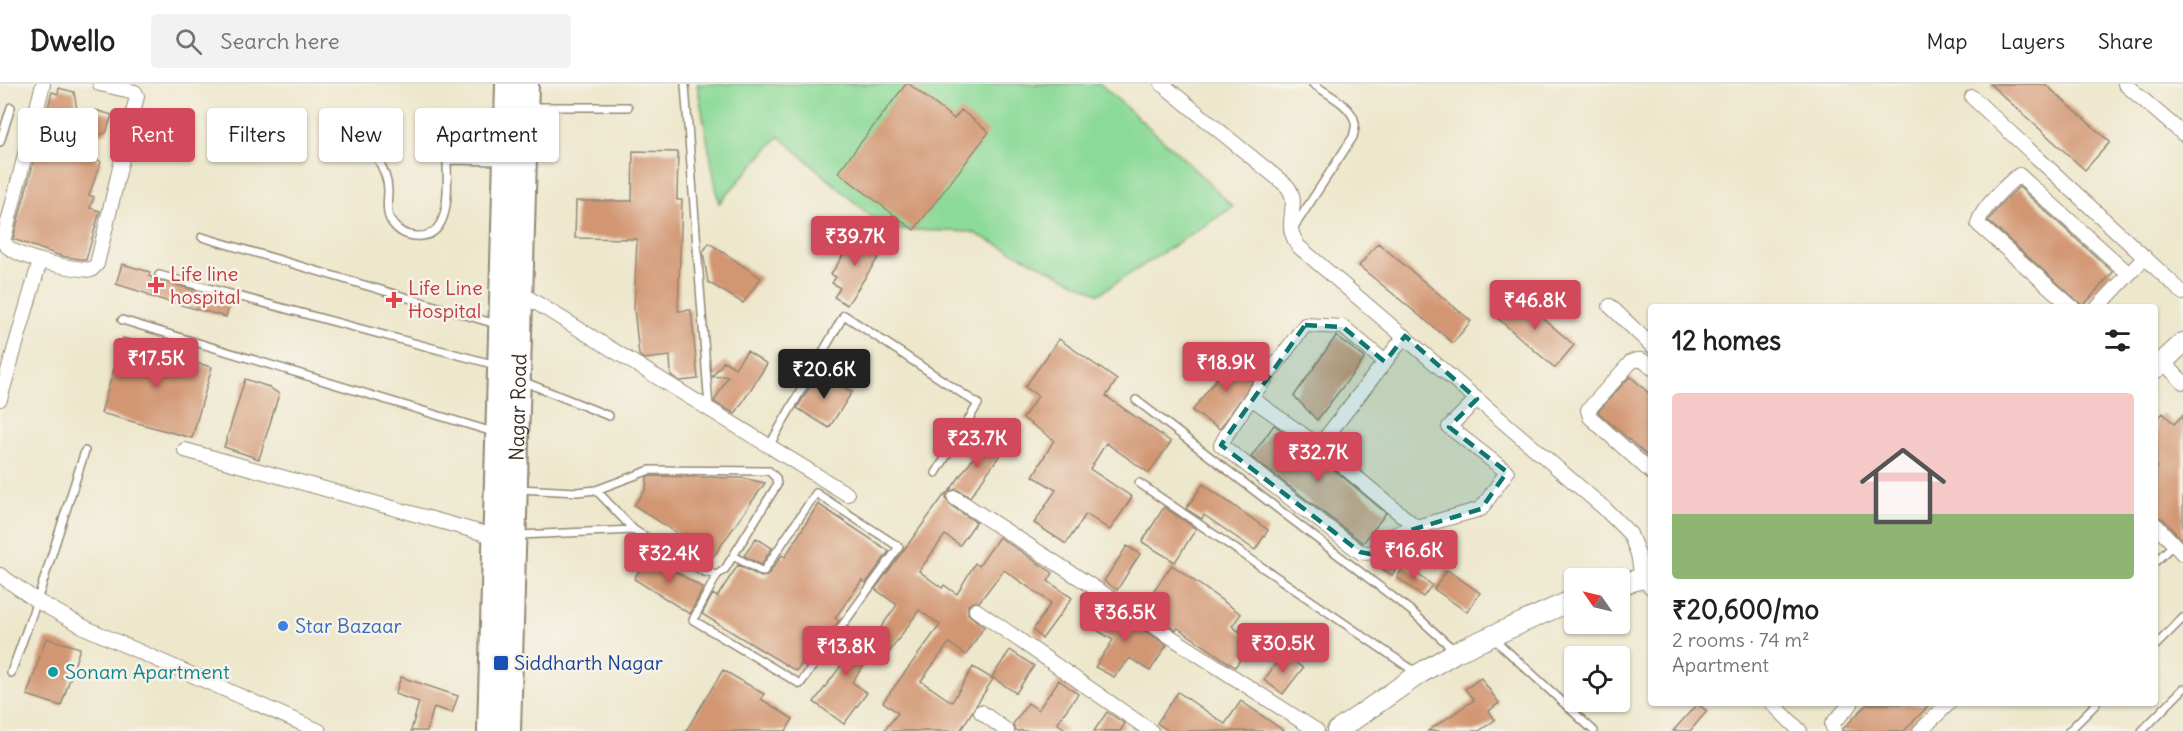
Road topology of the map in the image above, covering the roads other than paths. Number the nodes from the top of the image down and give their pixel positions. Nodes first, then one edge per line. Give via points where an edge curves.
1 (44, 84) edge
2 (100, 84) edge
3 (507, 84) edge
4 (527, 84) edge
5 (1162, 84) edge
6 (1313, 84) edge
7 (2125, 84) edge
8 (685, 85) edge
9 (1972, 97) dead end
10 (11, 107) dead end
11 (526, 107) junction
12 (628, 107) dead end
13 (506, 108) edge
14 (2183, 134) edge
15 (0, 142) edge
16 (2037, 156) junction
17 (379, 162) edge
18 (447, 162) edge
19 (505, 162) edge
20 (2019, 175) junction
21 (2080, 197) junction
22 (2064, 216) junction
23 (1291, 231) junction
24 (202, 237) dead end
25 (2145, 257) junction
26 (40, 261) junction
27 (2129, 274) junction
28 (159, 275) dead end
29 (2183, 293) edge
30 (522, 294) junction
31 (2068, 304) edge
32 (2101, 304) edge
33 (1610, 306) dead end
34 (122, 320) dead end
35 (500, 325) junction
36 (1405, 336) junction
37 (1648, 342) edge
38 (2183, 343) edge
39 (1385, 362) junction
40 (1648, 364) edge
41 (2159, 365) edge
42 (499, 366) junction
43 (519, 380) junction
44 (2183, 382) edge
45 (1251, 398) junction
46 (0, 399) edge
47 (1477, 399) junction
48 (1136, 400) dead end
49 (709, 408) junction
50 (609, 416) dead end
51 (497, 433) junction
52 (769, 446) junction
53 (1318, 446) junction
54 (185, 450) dead end
55 (85, 451) dead end
56 (1648, 469) edge
57 (936, 472) dead end
58 (1139, 483) dead end
59 (517, 489) junction
60 (596, 490) junction
61 (847, 494) dead end
62 (955, 498) dead end
63 (1416, 527) junction
64 (2158, 527) edge
65 (634, 530) junction
66 (504, 536) junction
67 (2178, 549) edge
68 (733, 556) junction
69 (2158, 560) edge
70 (0, 575) edge
71 (503, 575) junction
72 (717, 575) junction
73 (1648, 580) edge
74 (1630, 583) edge
75 (37, 601) junction
76 (1564, 604) edge
77 (976, 610) dead end
78 (2183, 618) edge
79 (1491, 636) junction
80 (2158, 643) edge
81 (1456, 652) junction
82 (11, 673) dead end
83 (1419, 674) junction
84 (2183, 689) edge
85 (1775, 706) edge
86 (1849, 706) edge
87 (1946, 706) edge
88 (2094, 706) edge
89 (981, 712) dead end
90 (318, 731) edge
91 (489, 731) edge
92 (509, 731) edge
93 (1007, 731) edge
94 (1151, 731) edge
95 (1317, 731) edge
96 (1337, 731) edge
97 (1594, 731) edge
98 (1800, 731) edge
99 (1834, 731) edge
100 (1920, 731) edge
101 (2069, 731) edge
102 (2142, 731) edge

1 - 26 street via 3,239 8,248
2 - 26 street via 137,96 97,264 91,270
3 - 13 highway, Nagar Road
4 - 11 highway, Nagar Road
5 - 23 street via 1287,186 1294,202
6 - 23 lane via 1353,115 1356,124 1353,137
7 - 14 street
8 - 49 lane
9 - 16 street
10 - 15 lane
11 - 12 lane
11 - 30 highway, Nagar Road
16 - 20 street
16 - 21 street
17 - 18 lane via 386,176 389,217 402,234 424,236 440,225 446,213
19 - 35 highway, Nagar Road
20 - 22 street
20 - 31 street via 1987,208 1978,224
21 - 22 street
21 - 25 street
22 - 27 street
23 - 36 street via 1298,246
24 - 35 lane
25 - 27 street
25 - 29 street
26 - 46 street
27 - 32 street
28 - 42 lane
30 - 43 highway, Nagar Road
30 - 49 street
33 - 37 street
34 - 51 lane
35 - 42 highway, Nagar Road
36 - 39 street
36 - 47 street
38 - 41 main road
39 - 45 street via 1343,327 1305,326
39 - 53 street
40 - 56 street via 1643,360 1631,362 1588,410 1590,417
41 - 44 street
42 - 51 highway, Nagar Road
43 - 50 lane
43 - 59 highway, Nagar Road
45 - 53 street
45 - 63 street via 1221,445 1245,465 1360,552 1370,554 1391,536
47 - 63 street via 1449,427 1507,472 1481,509
47 - 73 street via 1630,534
48 - 81 lane via 1410,610
49 - 52 street
51 - 66 highway, Nagar Road
52 - 57 lane via 844,315 978,404
52 - 61 street
53 - 63 street
54 - 66 street
55 - 75 lane
58 - 83 lane
59 - 60 lane
59 - 66 highway, Nagar Road
60 - 65 lane
60 - 68 lane via 650,470 769,471 777,485
62 - 95 street
64 - 67 street
65 - 66 lane
65 - 72 lane via 704,572
66 - 71 highway, Nagar Road
67 - 69 lane
68 - 72 lane
68 - 72 lane via 763,572 816,493 898,548 801,684 693,620
70 - 75 street
71 - 91 highway, Nagar Road
71 - 92 highway, Nagar Road
73 - 74 main road
75 - 82 lane
75 - 90 street via 86,628
76 - 79 main road
77 - 94 street
78 - 80 lane
79 - 81 main road
79 - 97 lane
81 - 83 main road
83 - 96 main road
84 - 102 lane
85 - 98 street
86 - 99 street via 1832,724
87 - 100 street
88 - 101 lane
89 - 93 street

